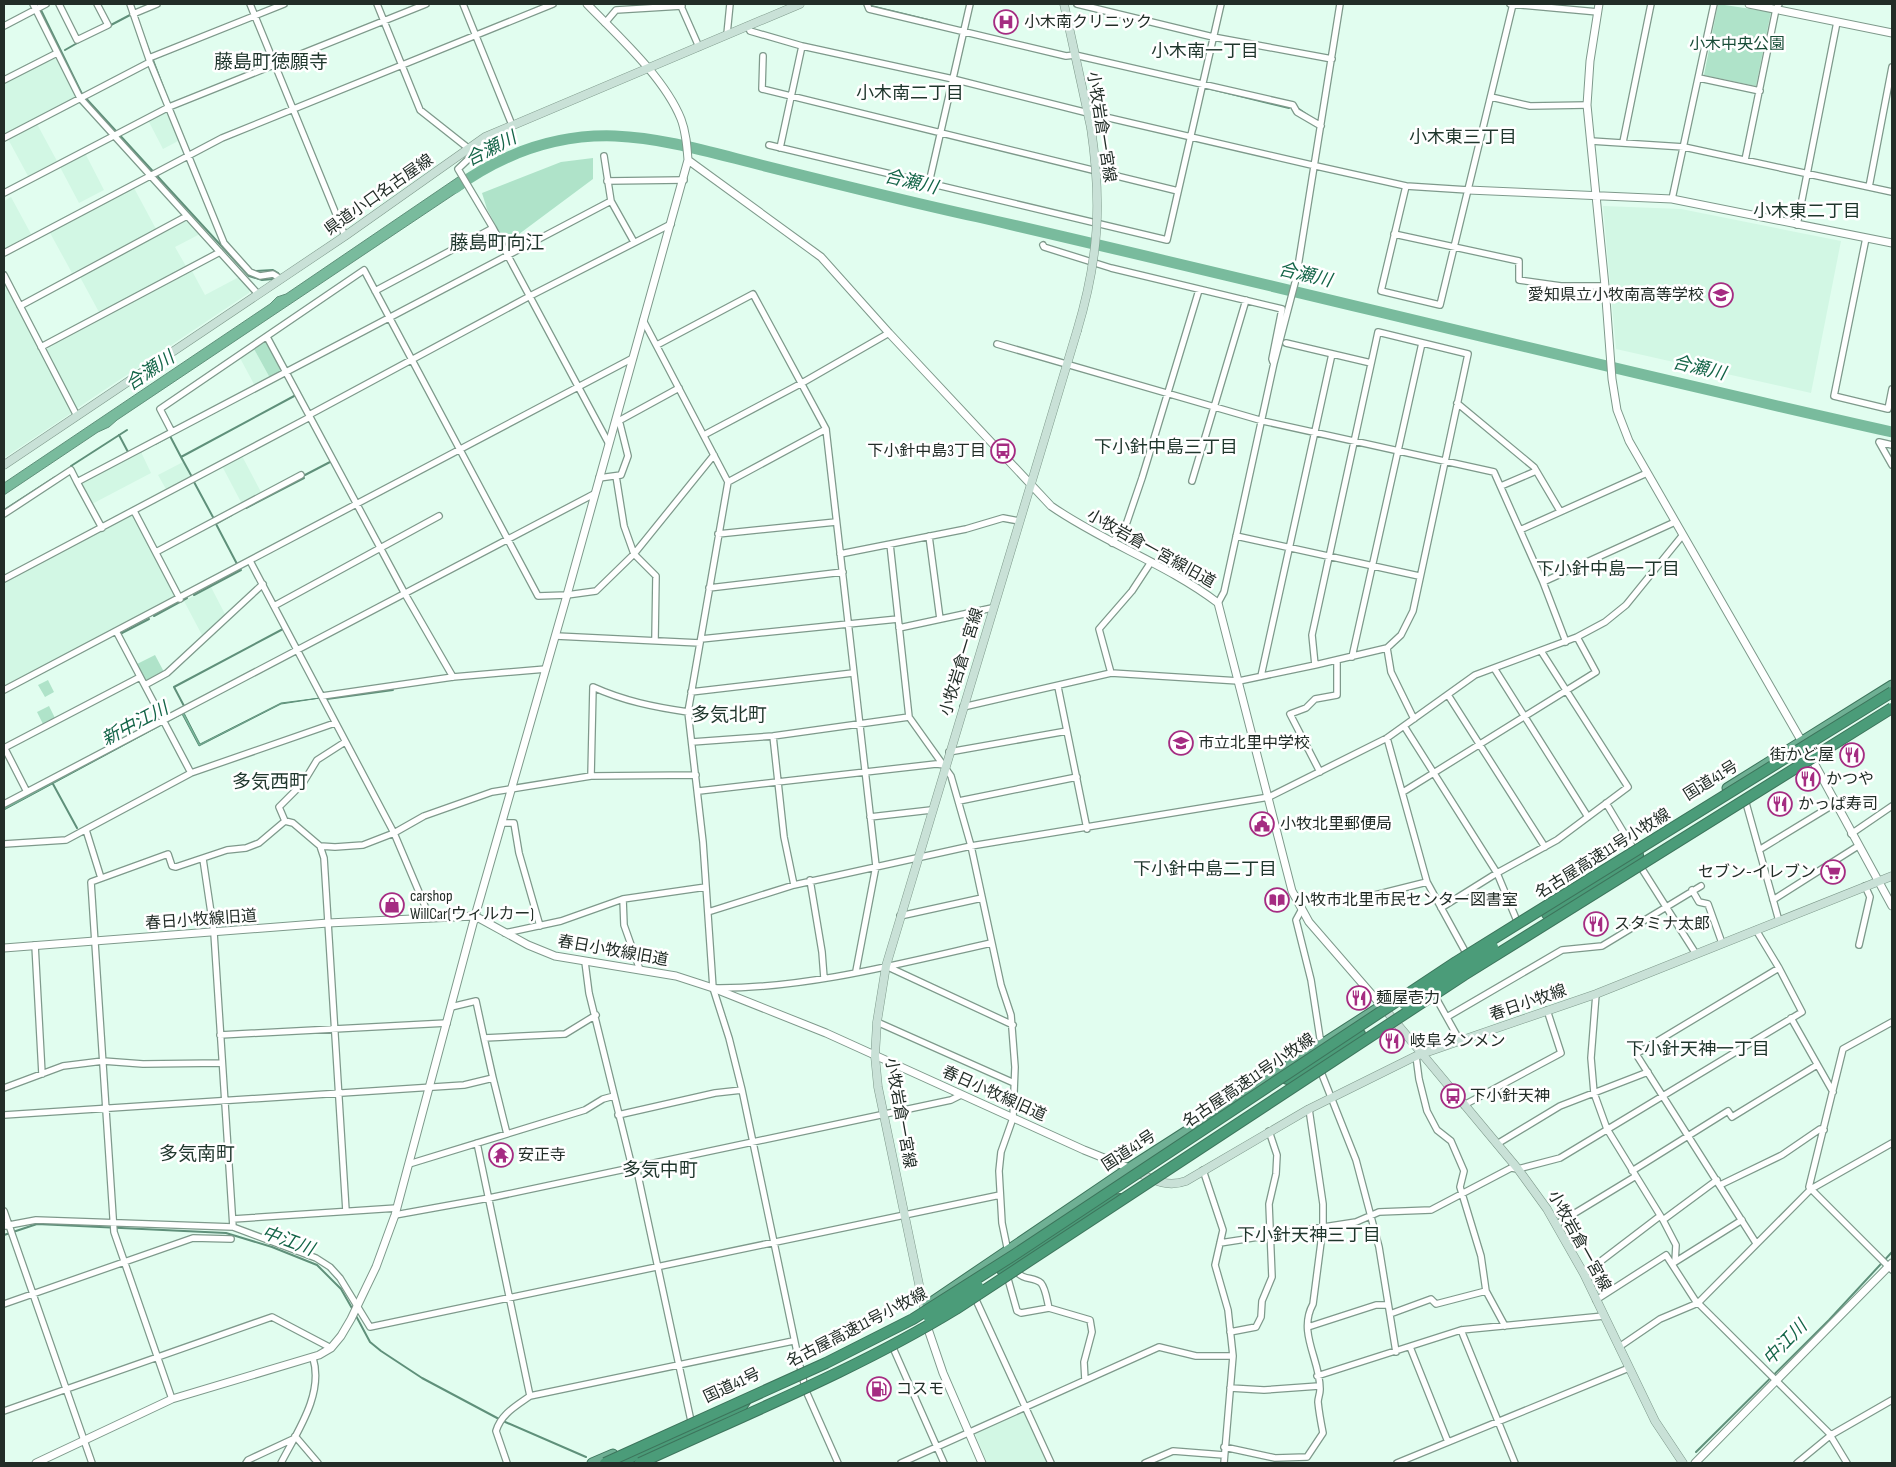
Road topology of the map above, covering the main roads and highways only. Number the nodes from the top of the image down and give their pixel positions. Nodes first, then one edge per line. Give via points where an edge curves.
1 (800, 4) edge
2 (1064, 4) edge
3 (4, 465) edge
4 (1892, 685) edge
5 (1892, 692) edge
6 (1892, 708) edge
7 (1892, 713) edge
8 (1744, 778) junction
9 (1892, 876) edge
10 (1381, 1006) junction
11 (1396, 1024) junction
12 (1419, 1055) junction
13 (1129, 1168) junction
14 (1141, 1170) junction
15 (1158, 1182) junction
16 (1121, 1199) junction
17 (924, 1306) junction
18 (928, 1329) junction
19 (746, 1400) junction
20 (592, 1463) edge
21 (605, 1463) edge
22 (618, 1463) edge
23 (640, 1463) edge
24 (645, 1463) edge
25 (1683, 1463) edge

1 - 3 main road, 県道小口名古屋線 via 485,137 345,236
2 - 17 main road, 小牧岩倉一宮線, bridge via 1097,168 1099,215 1090,288 917,857 886,966 877,1022 875,1056 883,1114
4 - 8 highway, 国道41号
5 - 14 highway, 名古屋高速11号小牧線, bridge via 1456,962
6 - 16 highway, 名古屋高速11号小牧線, bridge via 1464,975
7 - 11 highway
8 - 10 highway, 国道41号
8 - 14 highway, bridge via 1719,802 1150,1170
9 - 12 main road, 春日小牧線 via 1596,994
10 - 11 main road, 小牧岩倉一宮線
10 - 13 highway, 国道41号
11 - 12 main road, 小牧岩倉一宮線
11 - 15 highway
12 - 15 main road, 春日小牧線 via 1309,1109 1176,1185
12 - 25 main road, 小牧岩倉一宮線 via 1518,1169 1557,1224 1655,1421
13 - 15 main road, 春日小牧線
13 - 17 highway, 国道41号
14 - 19 highway, 名古屋高速11号小牧線, bridge via 913,1319
15 - 18 highway
16 - 23 highway, 名古屋高速11号小牧線, bridge via 919,1332 847,1369
16 - 24 highway, bridge via 1110,1200 886,1342 764,1400 754,1412
17 - 18 main road, 小牧岩倉一宮線
17 - 20 highway, 国道41号 via 896,1324 801,1371
18 - 24 highway via 894,1350
19 - 21 highway, 名古屋高速11号小牧線, bridge
19 - 22 highway via 740,1409

